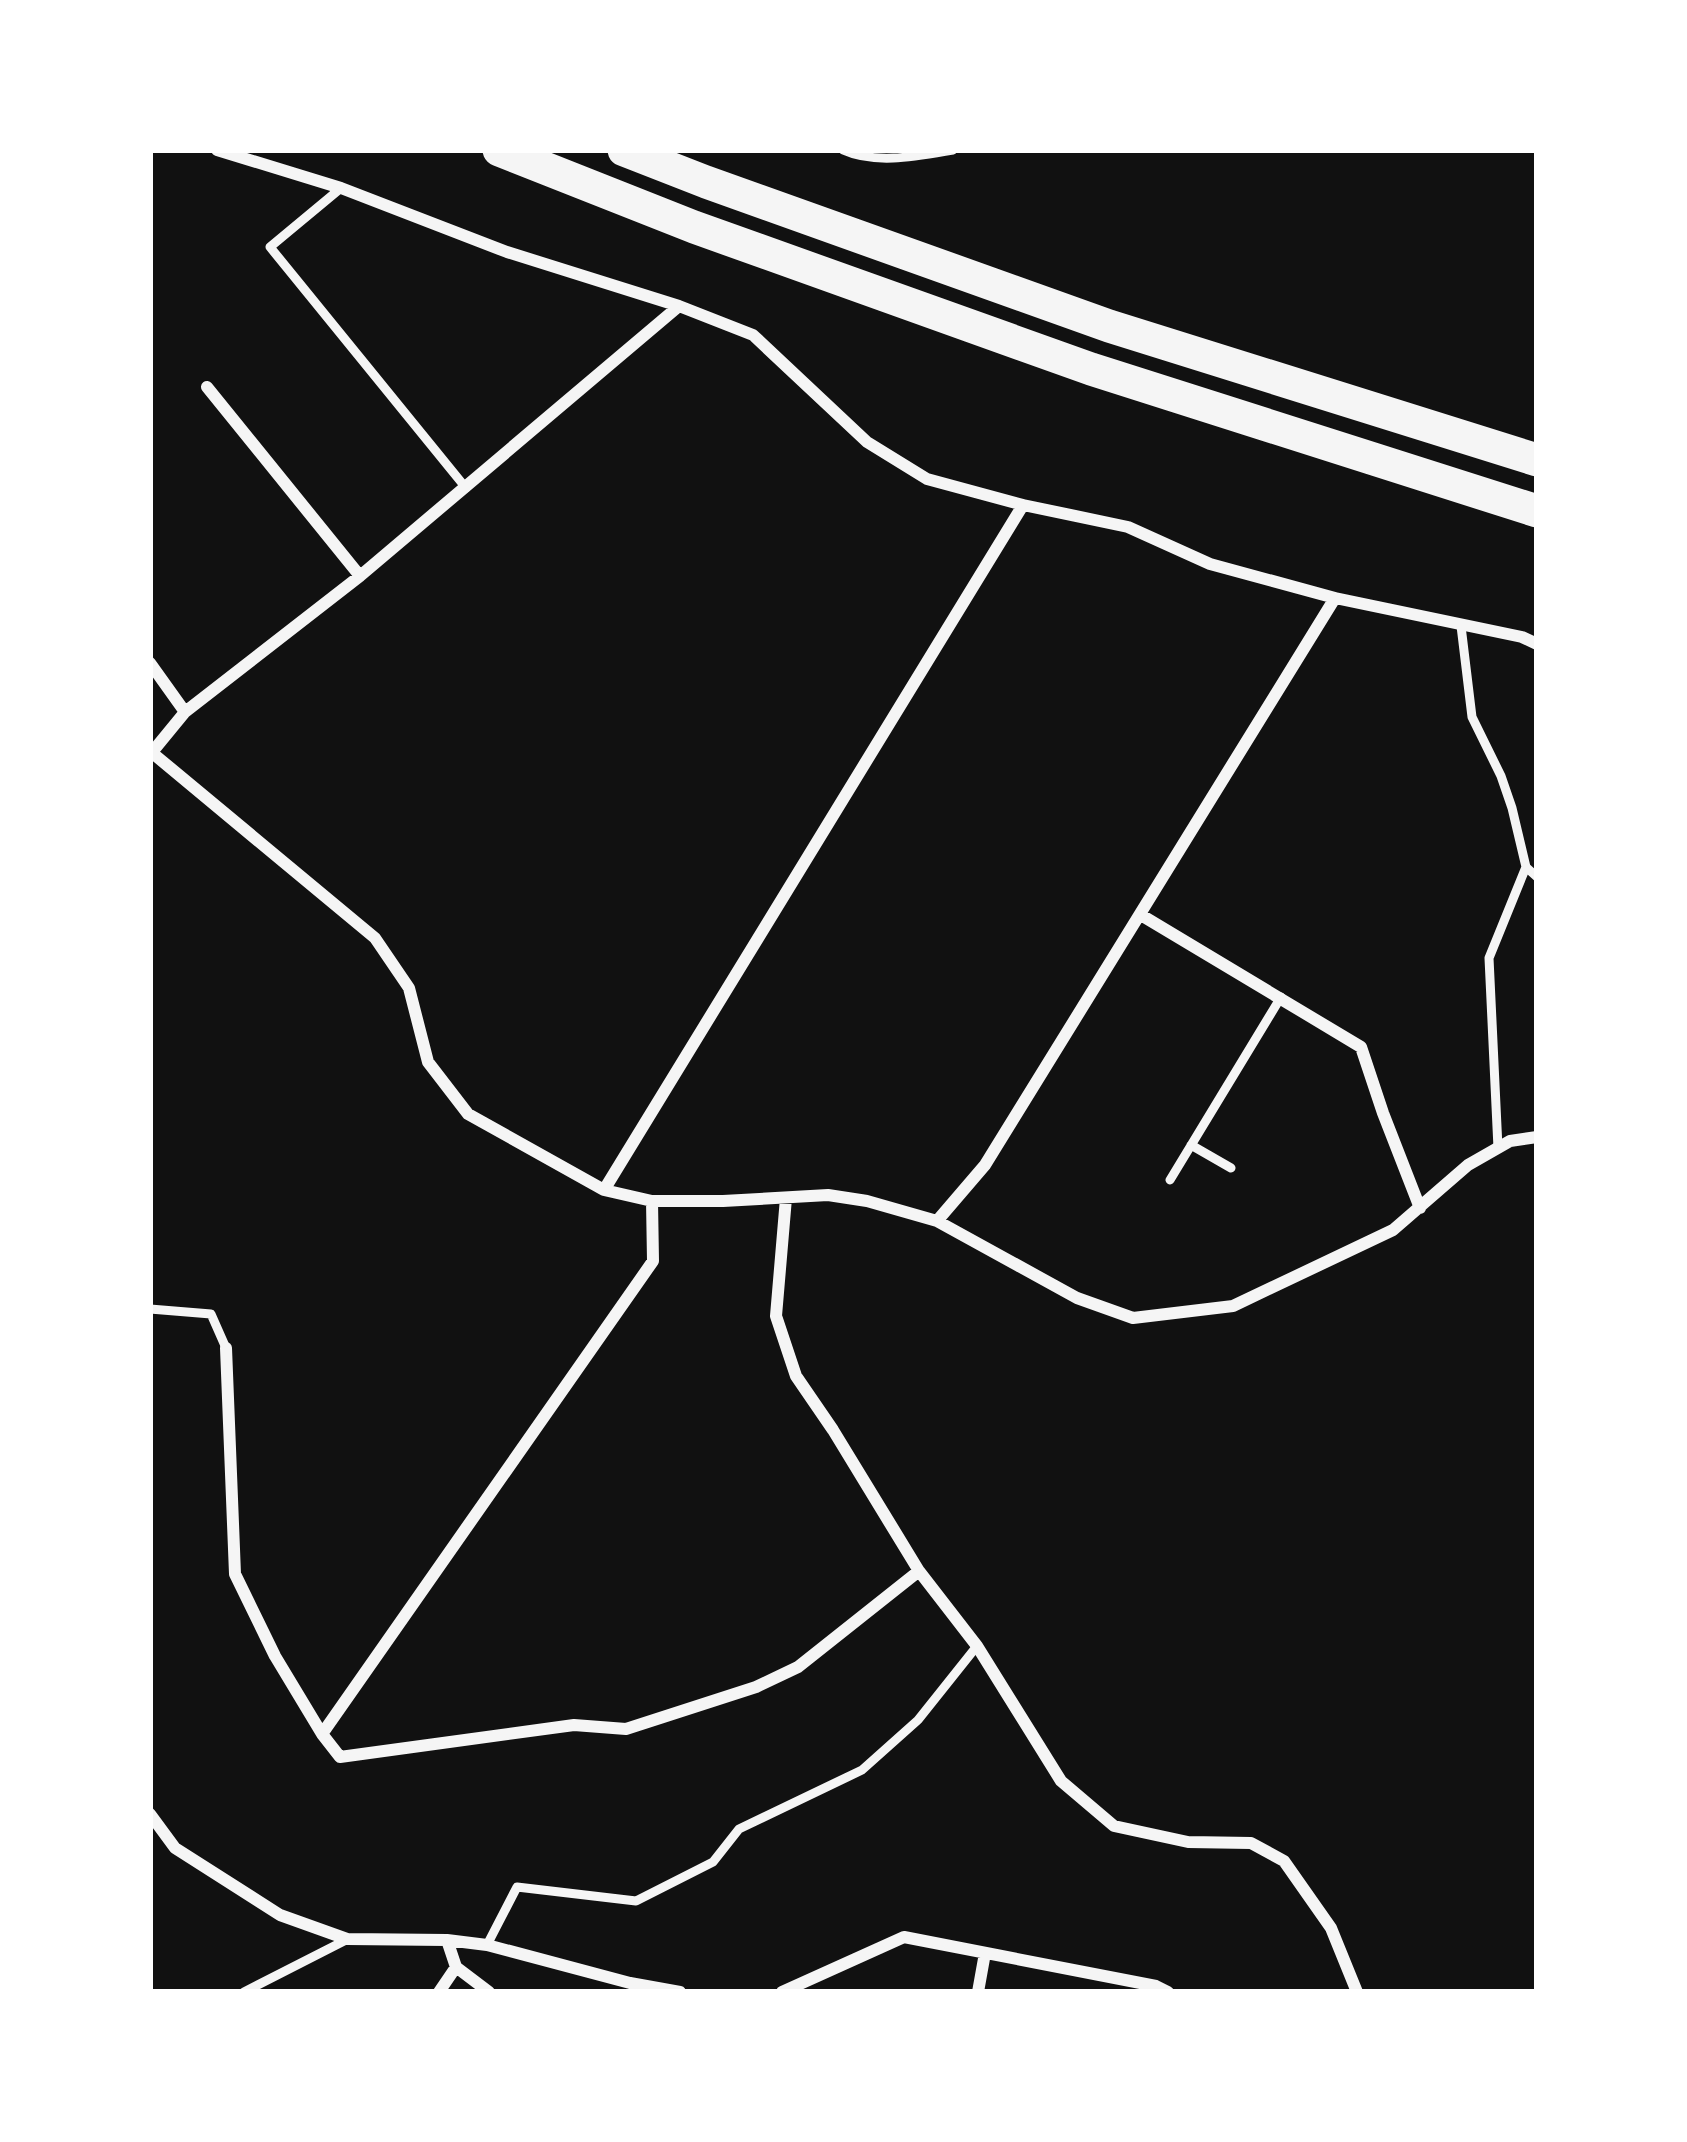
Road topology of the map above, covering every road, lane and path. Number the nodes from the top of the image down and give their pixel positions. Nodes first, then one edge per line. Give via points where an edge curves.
1 (217, 150) edge
2 (499, 150) edge
3 (624, 150) edge
4 (843, 150) edge
5 (952, 150) edge
6 (341, 188) junction
7 (679, 305) junction
8 (207, 387) dead end
9 (1537, 460) edge
10 (466, 489) junction
11 (1023, 505) junction
12 (1537, 512) edge
13 (360, 576) junction
14 (1335, 598) junction
15 (1461, 626) junction
16 (1537, 644) edge
17 (150, 664) edge
18 (185, 712) junction
19 (151, 751) edge
20 (1526, 868) junction
21 (1537, 877) edge
22 (1141, 915) junction
23 (1281, 997) junction
24 (1537, 1137) edge
25 (1191, 1145) junction
26 (1498, 1148) junction
27 (1231, 1168) dead end
28 (1170, 1180) dead end
29 (604, 1190) junction
30 (785, 1198) junction
31 (652, 1201) junction
32 (1420, 1208) junction
33 (937, 1221) junction
34 (150, 1309) edge
35 (226, 1348) joint
36 (919, 1571) junction
37 (977, 1646) junction
38 (322, 1734) junction
39 (150, 1814) edge
40 (347, 1939) junction
41 (447, 1940) junction
42 (487, 1945) junction
43 (985, 1953) junction
44 (456, 1966) junction
45 (244, 1992) edge
46 (439, 1992) edge
47 (490, 1992) edge
48 (680, 1992) edge
49 (782, 1992) edge
50 (979, 1992) edge
51 (1168, 1992) edge
52 (1357, 1992) edge

1 - 6 street
2 - 12 highway via 1091,370
3 - 9 highway via 1109,326
4 - 5 lane via 907,158
6 - 7 street via 507,252
6 - 10 lane via 270,247
7 - 10 street
7 - 11 street via 753,335 867,442 927,479
8 - 13 street
10 - 13 street
11 - 14 street via 1128,527 1210,564
11 - 29 street
13 - 18 street
14 - 15 street
14 - 22 street
15 - 16 street
15 - 20 lane via 1472,717 1512,808
17 - 18 street
18 - 19 street
19 - 29 street via 375,938 409,988 428,1062 468,1114
20 - 21 lane
20 - 26 lane via 1489,958
22 - 23 street
22 - 33 street via 986,1165
23 - 25 lane
23 - 32 street via 1361,1047
24 - 26 street
25 - 27 lane
25 - 28 lane
26 - 32 street
29 - 31 street
30 - 31 street
30 - 33 street via 829,1195
30 - 36 street via 776,1316 796,1376
31 - 38 street via 653,1262
32 - 33 street via 1393,1230 1233,1306 1133,1318 1077,1298
34 - 35 lane via 212,1314
35 - 38 street via 235,1574
36 - 37 street
36 - 38 street via 798,1667 626,1729 574,1725 340,1757
37 - 42 lane via 918,1720 862,1770 739,1828 713,1862 636,1901 517,1887
37 - 52 street via 1061,1781 1114,1826 1188,1842 1251,1843 1284,1862 1331,1928
39 - 40 street via 175,1848 280,1916
40 - 41 street
40 - 45 lane
41 - 42 street
41 - 44 street
42 - 48 street
43 - 49 street via 904,1937
43 - 50 street
43 - 51 street
44 - 46 street
44 - 47 street

